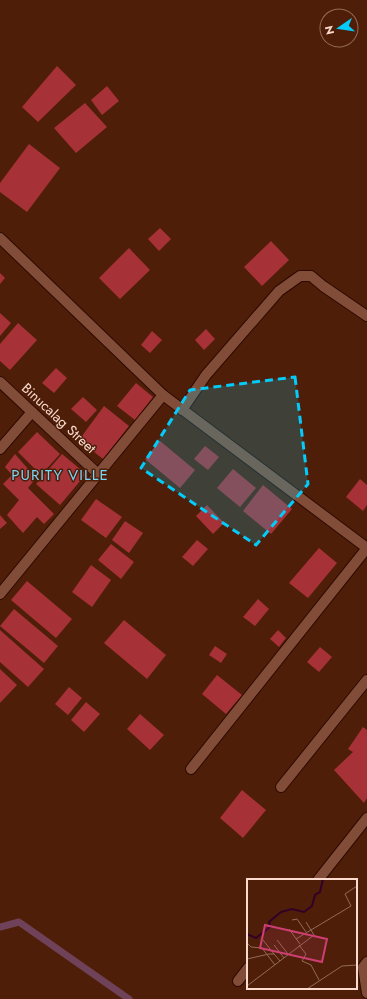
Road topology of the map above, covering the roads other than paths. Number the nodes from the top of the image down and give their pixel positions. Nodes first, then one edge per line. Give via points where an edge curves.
1 (0, 238) edge
2 (367, 316) edge
3 (0, 382) edge
4 (163, 395) junction
5 (182, 410) junction
6 (32, 412) junction
7 (0, 449) edge
8 (98, 474) junction
9 (367, 548) edge
10 (0, 594) edge
11 (367, 680) edge
12 (191, 769) dead end
13 (281, 787) dead end
14 (367, 818) edge
15 (319, 879) edge
16 (367, 962) edge
17 (247, 969) edge
18 (238, 981) dead end
19 (367, 993) edge

1 - 4 street
2 - 5 street via 311,276 300,276 274,297 206,375
3 - 6 street, Binucalag Street
4 - 5 street
4 - 8 street
5 - 9 street
6 - 7 street
6 - 8 street, Binucalag Street
8 - 10 street
9 - 12 street
11 - 13 street
14 - 15 street
16 - 19 street via 363,967
17 - 18 street

